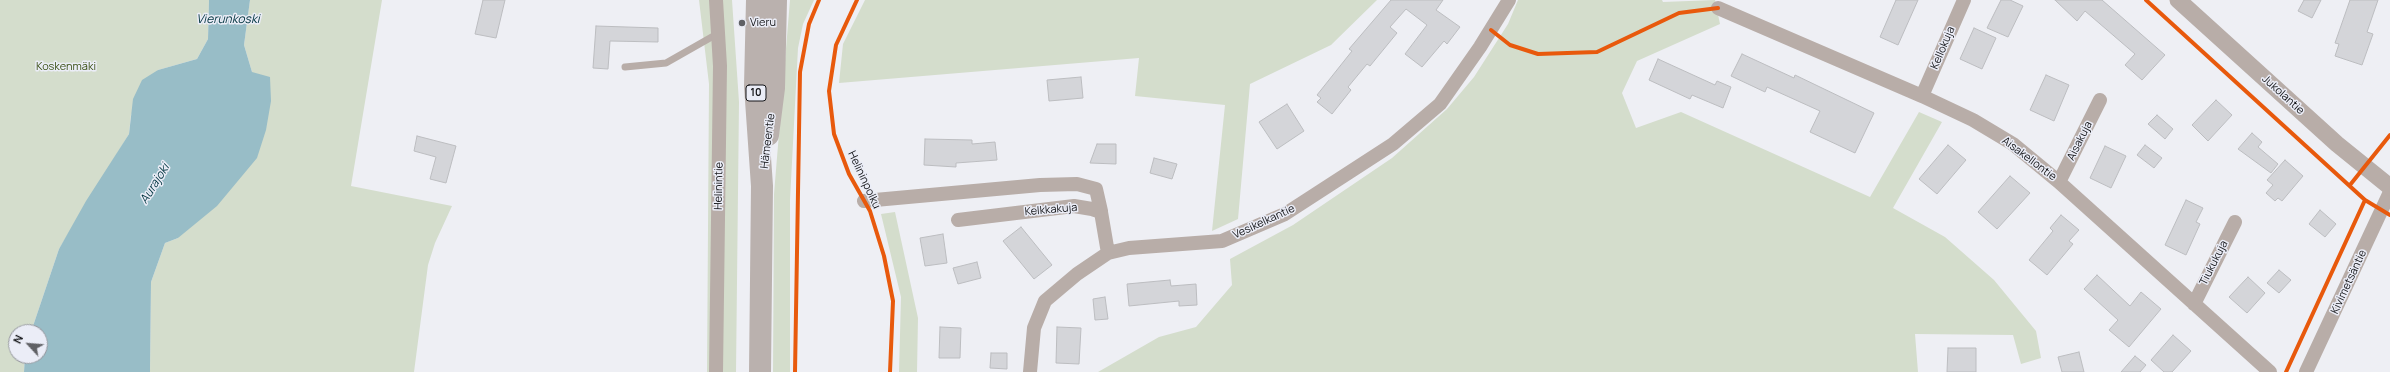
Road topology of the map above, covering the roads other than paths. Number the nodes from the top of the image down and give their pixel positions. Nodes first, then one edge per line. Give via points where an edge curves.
1 (716, 0) edge
2 (757, 0) edge
3 (776, 0) edge
4 (1509, 0) edge
5 (1964, 0) edge
6 (2178, 0) edge
7 (1718, 8) dead end
8 (717, 34) junction
9 (624, 67) dead end
10 (1922, 96) junction
11 (2100, 100) dead end
12 (2059, 182) junction
13 (762, 186) junction
14 (2390, 187) edge
15 (2390, 192) edge
16 (864, 200) dead end
17 (1101, 211) junction
18 (958, 220) dead end
19 (2235, 222) dead end
20 (1108, 253) junction
21 (2194, 304) junction
22 (716, 372) edge
23 (760, 372) edge
24 (1030, 372) edge
25 (2270, 372) edge
26 (2306, 372) edge

1 - 8 street, Helinintie
2 - 13 highway, Hämeentie / 10 via 755,86
3 - 13 highway, Hämeentie / 10 via 774,88
4 - 20 street, Vesikelkantie via 1440,104 1393,144 1285,214 1222,241 1129,248
5 - 10 street, Kellokuja
6 - 14 street, Jukolantie via 2337,144
7 - 10 street, Aisakellontie
8 - 9 lane via 666,63
8 - 22 street, Helinintie via 720,66
10 - 12 street, Aisakellontie via 1973,120 2013,144
11 - 12 street, Aisakuja
12 - 21 street, Aisakellontie
13 - 23 highway, Hämeentie / 10
15 - 26 street, Kivimetsäntie
16 - 17 street via 1077,184 1096,189
17 - 18 street, Kelkkakuja via 1074,206
17 - 20 street
19 - 21 street, Tiukukuja
20 - 24 street, Vesikelkantie via 1045,301 1034,328
21 - 25 street, Aisakellontie

